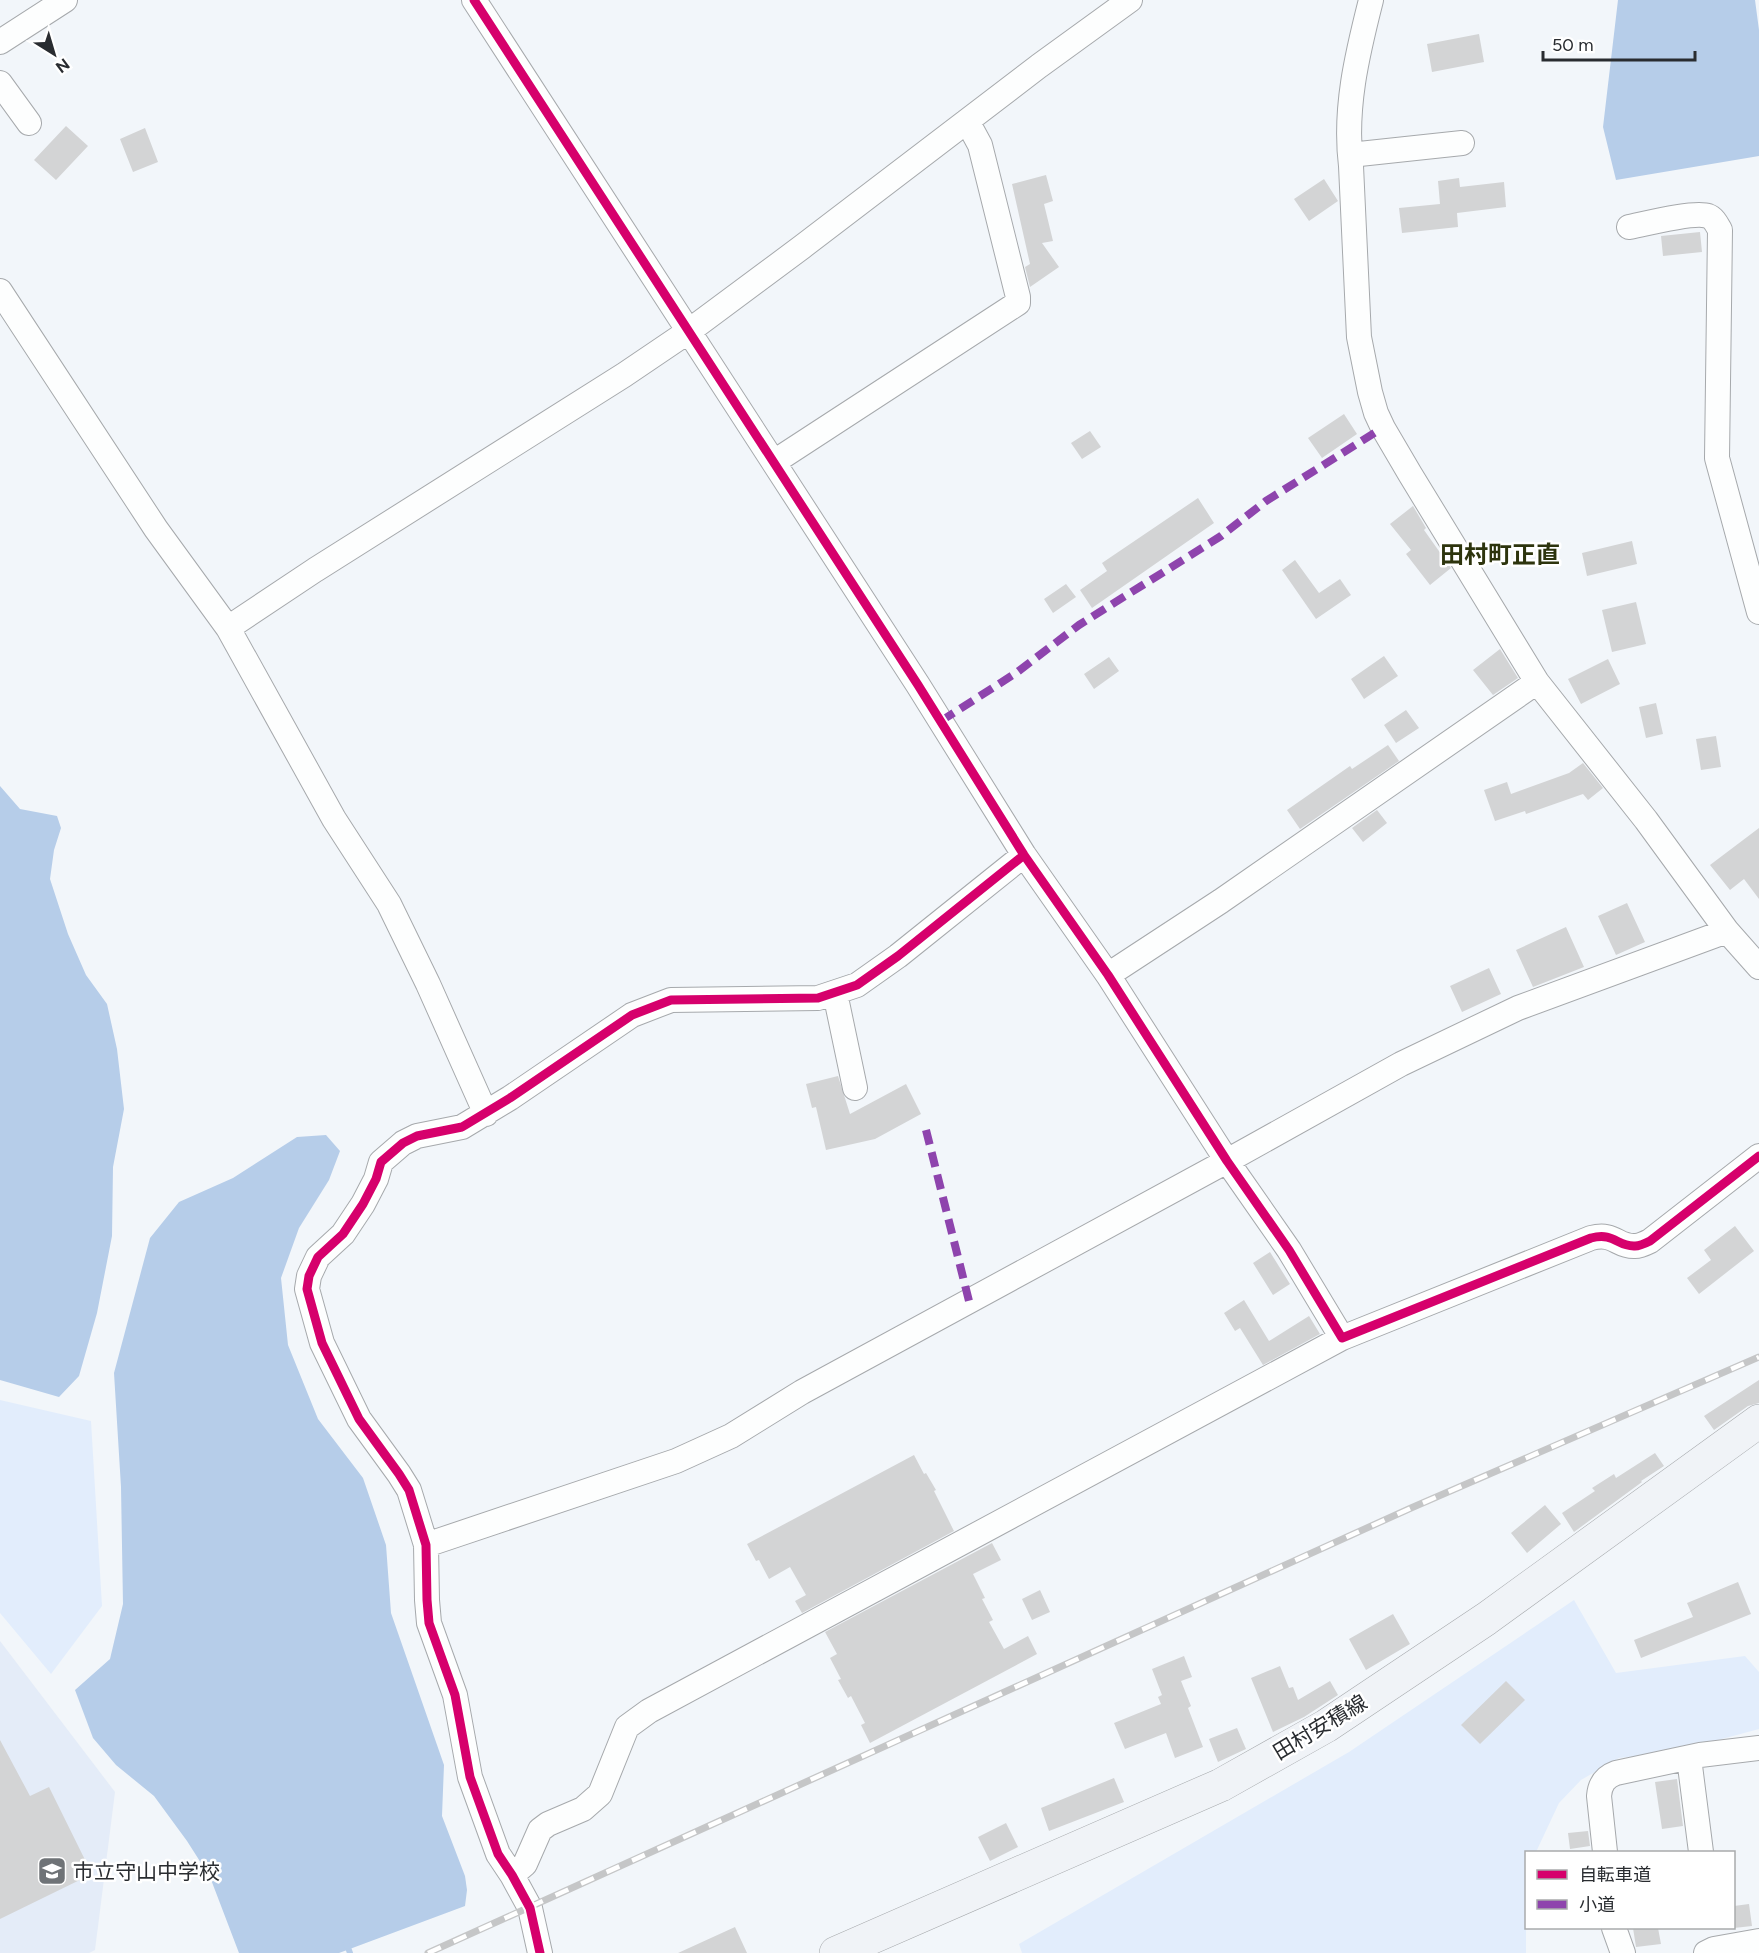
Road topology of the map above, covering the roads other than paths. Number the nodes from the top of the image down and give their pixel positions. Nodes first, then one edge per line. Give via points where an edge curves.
1 (65, 0) edge
2 (474, 0) edge
3 (1130, 0) edge
4 (1371, 0) edge
5 (0, 42) edge
6 (0, 83) edge
7 (967, 122) junction
8 (29, 123) dead end
9 (1462, 143) dead end
10 (1350, 155) junction
11 (1629, 227) dead end
12 (0, 291) edge
13 (689, 331) junction
14 (774, 462) junction
15 (1759, 612) edge
16 (228, 628) junction
17 (1537, 682) junction
18 (1024, 855) junction
19 (1727, 931) junction
20 (1759, 967) edge
21 (1108, 975) junction
22 (835, 993) junction
23 (855, 1088) dead end
24 (486, 1114) junction
25 (1759, 1156) edge
26 (1227, 1161) junction
27 (1342, 1338) junction
28 (1759, 1421) edge
29 (426, 1545) junction
30 (1759, 1748) edge
31 (1689, 1758) junction
32 (1605, 1851) edge
33 (1701, 1851) edge
34 (512, 1875) junction
35 (1614, 1929) edge
36 (1759, 1941) edge
37 (1710, 1943) edge
38 (540, 1953) edge
39 (836, 1953) edge
40 (1623, 1953) edge

1 - 5 street
2 - 13 street
3 - 7 street
4 - 10 street via 1350,100
6 - 8 street
7 - 13 street
7 - 14 street via 980,146 1018,303
9 - 10 street
10 - 17 street via 1359,337 1376,413
11 - 15 street via 1695,215 1708,216 1720,230 1718,459
12 - 16 street via 156,529
13 - 14 street
13 - 16 street
14 - 18 street
16 - 24 street via 334,819 389,904
17 - 19 street
17 - 21 street
18 - 21 street
18 - 22 street via 898,956 857,985
19 - 20 street
19 - 26 street via 1518,1008 1401,1064
21 - 26 street
22 - 23 street
22 - 24 street via 818,998 671,1000 632,1015
24 - 29 street via 462,1127 417,1136 393,1150 381,1162 376,1179 343,1234 318,1257 307,1289 322,1342 359,1419 409,1490
25 - 27 street via 1650,1241 1635,1246 1609,1236 1591,1238
26 - 27 street via 1289,1250
26 - 29 street via 802,1392 731,1436 676,1461
27 - 34 street via 649,1711 627,1727 600,1794 583,1809 540,1830 525,1864
28 - 39 main road, 田村安積線 via 1486,1619 1326,1726 1221,1785
29 - 34 street via 432,1635 454,1695 470,1777 498,1854
30 - 31 street
31 - 32 street via 1606,1777 1599,1796
31 - 33 street
34 - 38 street via 530,1908
35 - 40 street
36 - 37 street

